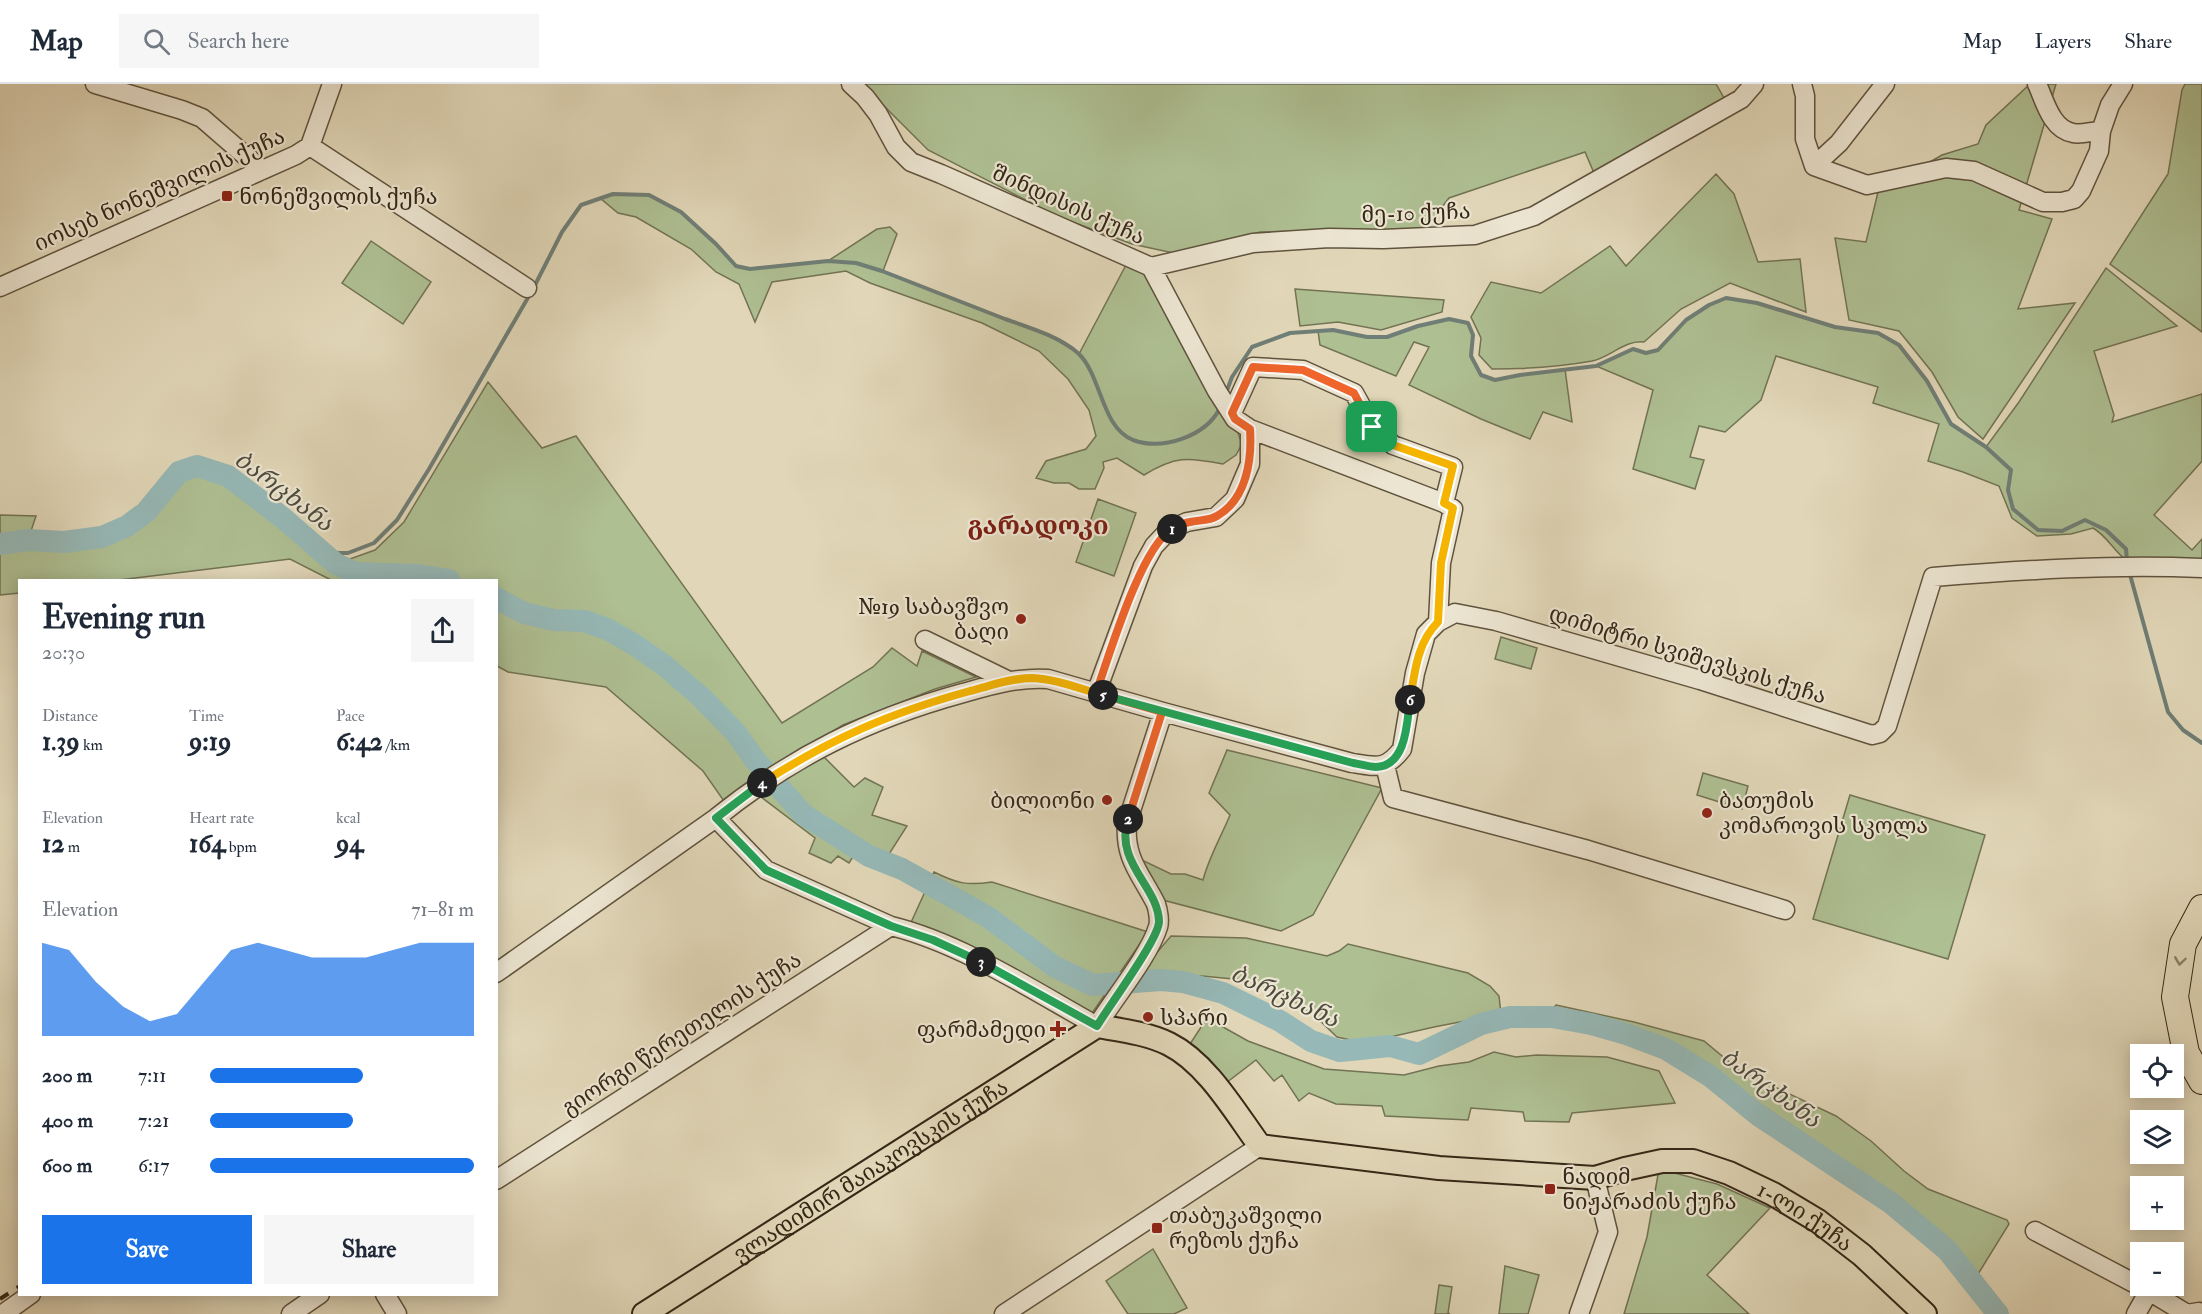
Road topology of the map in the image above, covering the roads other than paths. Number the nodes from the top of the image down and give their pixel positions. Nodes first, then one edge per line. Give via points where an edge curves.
1 (95, 84) edge
2 (332, 84) edge
3 (851, 84) edge
4 (1754, 84) edge
5 (1802, 84) edge
6 (1885, 84) edge
7 (2037, 84) edge
8 (2123, 84) edge
9 (2101, 131) junction
10 (310, 146) junction
11 (1814, 166) junction
12 (262, 170) junction
13 (1151, 267) junction
14 (0, 287) edge
15 (527, 288) dead end
16 (1225, 404) junction
17 (1250, 429) junction
18 (1444, 503) junction
19 (2202, 568) edge
20 (1438, 622) junction
21 (925, 640) dead end
22 (1009, 681) junction
23 (1096, 693) junction
24 (1162, 712) junction
25 (1385, 765) junction
26 (716, 818) junction
27 (2202, 908) edge
28 (1785, 910) dead end
29 (891, 926) junction
30 (498, 971) edge
31 (1101, 1018) junction
32 (2202, 1081) edge
33 (1260, 1146) junction
34 (1595, 1178) junction
35 (498, 1179) edge
36 (2035, 1231) dead end
37 (2130, 1281) edge
38 (28, 1296) edge
39 (317, 1296) edge
40 (386, 1296) edge
41 (2146, 1296) edge
42 (2157, 1296) edge
43 (3, 1314) edge
44 (291, 1314) edge
45 (397, 1314) edge
46 (644, 1314) edge
47 (1004, 1314) edge
48 (1578, 1314) edge
49 (1925, 1314) edge
50 (2136, 1314) edge
51 (2201, 1314) edge

1 - 12 street via 202,118
2 - 10 street, იოსებ ნონეშვილის ქუჩა
3 - 13 street, შინდისის ქუჩა via 865,97 896,147 911,162
4 - 13 street, მე-10 ქუჩა via 1741,99 1534,216 1475,235 1253,243
5 - 11 street via 1804,139
6 - 11 street via 1839,143
7 - 9 street via 2052,118 2061,128 2073,133
8 - 9 street
9 - 11 street via 2099,151 2081,191 2074,199 2062,202 2043,202 1974,171 1946,168 1867,185
10 - 12 street, იოსებ ნონეშვილის ქუჩა
10 - 15 street
12 - 14 street, იოსებ ნონეშვილის ქუჩა
13 - 16 street, შინდისის ქუჩა
16 - 17 street, შინდისის ქუჩა via 1235,419
16 - 18 street via 1253,367 1303,370 1354,393 1372,427 1393,445 1453,466
17 - 18 street
17 - 23 street via 1250,464 1235,499 1216,517 1169,530 1154,546
18 - 20 street via 1453,508 1441,563
19 - 20 street, დიმიტრი სვიშევსკის ქუჩა via 2142,566 1933,577 1887,726 1872,735 1496,621 1455,613
20 - 25 street via 1426,634 1419,657 1402,749
21 - 22 street
22 - 23 street via 1048,679
22 - 26 street via 884,718 816,749
23 - 24 street
24 - 25 street via 1353,763
24 - 31 street via 1126,829 1128,851 1157,906 1159,925
25 - 28 street via 1393,798 1588,850
26 - 29 street via 766,870
26 - 30 street
27 -> 32 highway via 2183,944 2175,997 2186,1053
29 - 31 street via 933,940
29 - 35 street, გიორგი წერეთელის ქუჩა
31 - 33 main road via 1127,1031 1168,1043 1197,1063
31 - 46 main road, ვლადიმირ მაიაკოვსკის ქუჩა
33 - 34 main road via 1439,1168
33 - 47 street
34 - 48 street via 1608,1232
34 - 49 main road, 1-ლი ქუჩა via 1662,1161 1693,1161 1729,1173 1818,1221 1862,1255
36 - 37 street
38 - 43 street
39 - 44 street
40 - 45 street
41 - 50 street
42 - 51 street via 2187,1314

